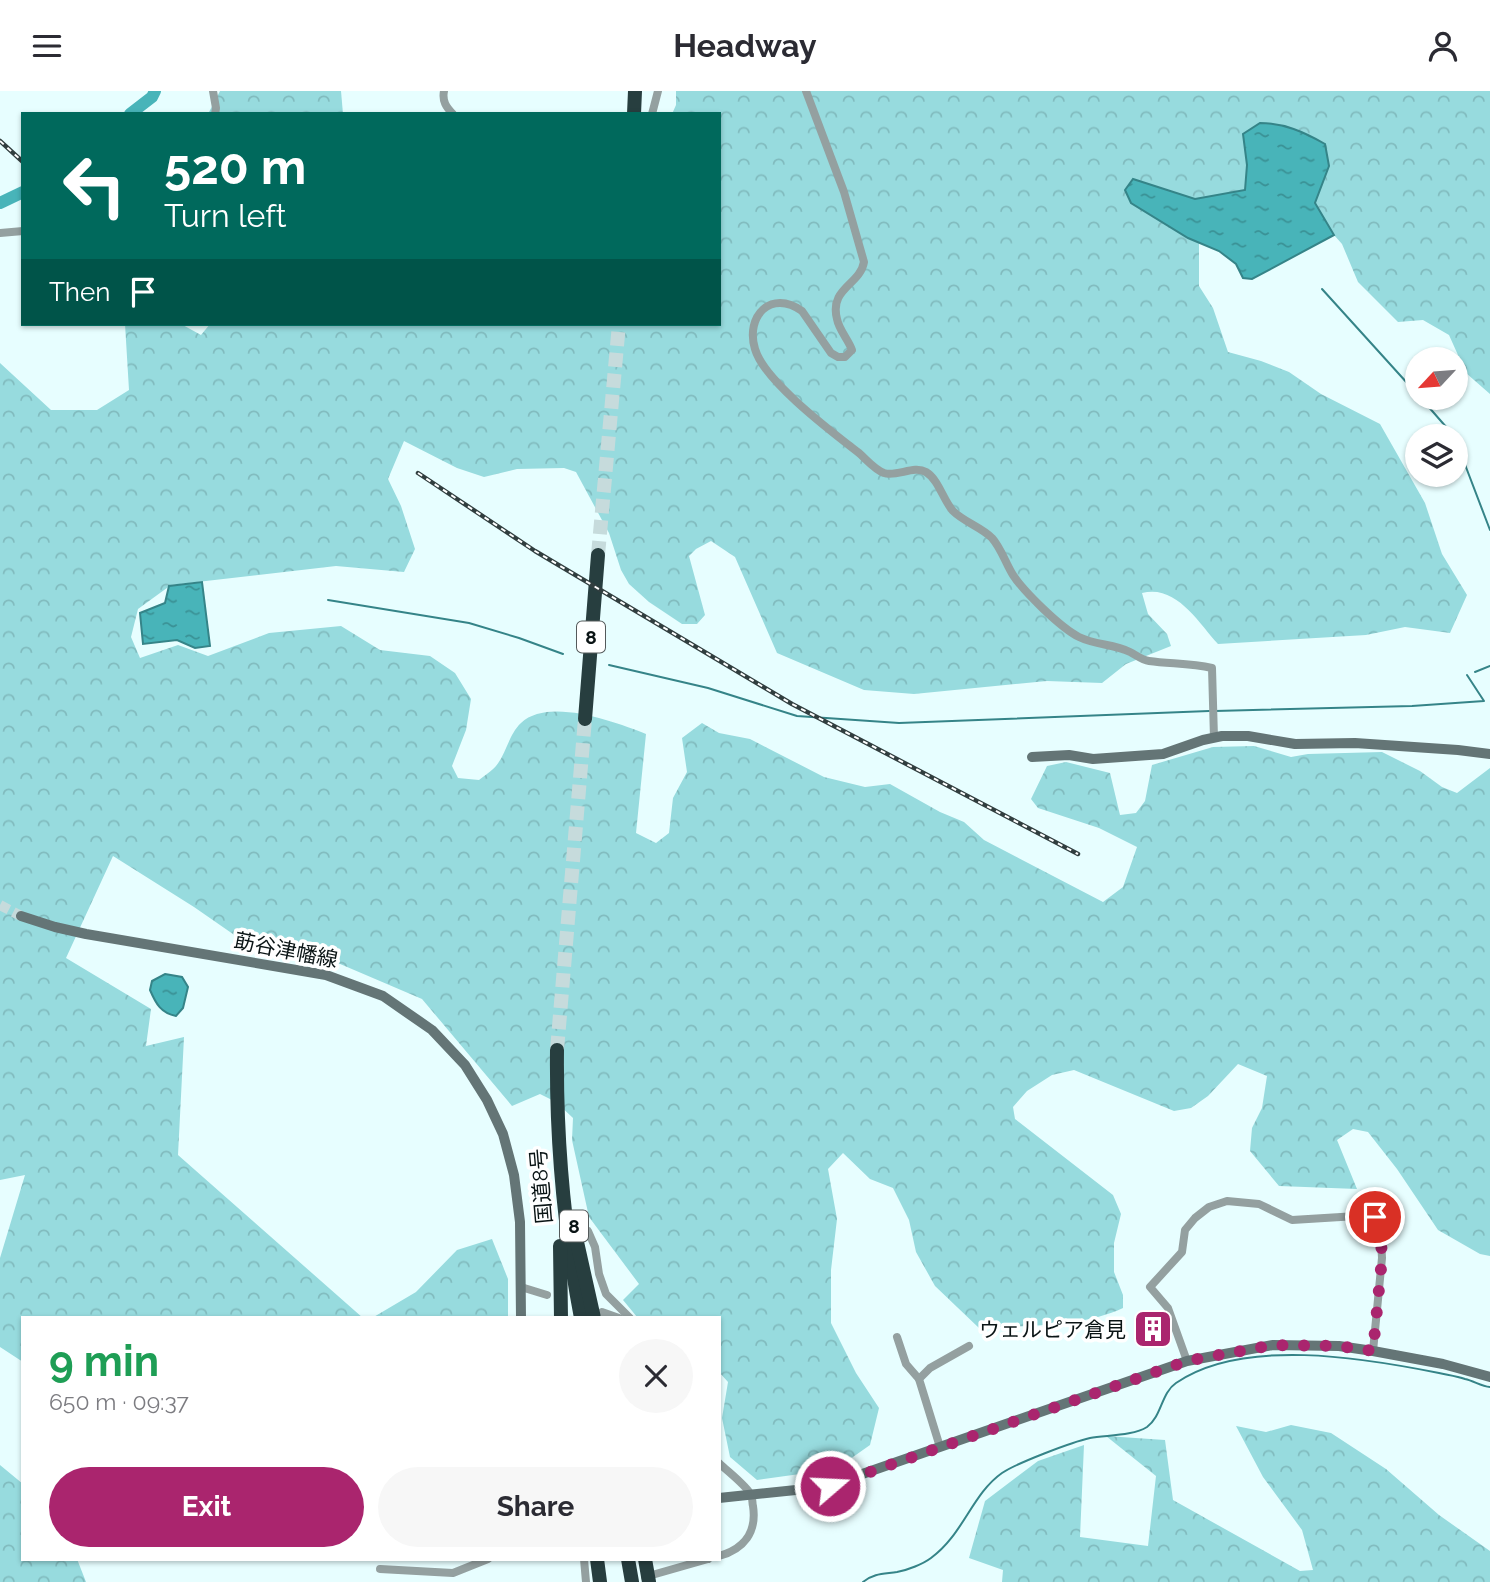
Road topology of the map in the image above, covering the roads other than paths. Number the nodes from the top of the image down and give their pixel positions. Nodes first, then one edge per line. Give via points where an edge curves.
1 (213, 91) edge
2 (444, 91) edge
3 (635, 91) edge
4 (658, 91) edge
5 (806, 91) edge
6 (215, 112) edge
7 (451, 112) edge
8 (634, 112) edge
9 (653, 112) edge
10 (21, 231) edge
11 (0, 233) edge
12 (598, 555) tunnel mouth
13 (585, 719) tunnel mouth
14 (1214, 738) junction
15 (1490, 754) edge
16 (1032, 757) dead end
17 (21, 916) tunnel mouth
18 (557, 1050) tunnel mouth
19 (558, 1134) junction
20 (564, 1207) junction
21 (588, 1231) dead end
22 (521, 1287) junction
23 (547, 1295) dead end
24 (598, 1315) edge
25 (521, 1316) edge
26 (561, 1316) edge
27 (581, 1316) edge
28 (624, 1316) edge
29 (897, 1337) dead end
30 (969, 1346) dead end
31 (1373, 1351) junction
32 (1187, 1361) junction
33 (1490, 1377) edge
34 (919, 1379) junction
35 (940, 1447) junction
36 (721, 1465) edge
37 (751, 1495) junction
38 (721, 1498) edge
39 (721, 1555) edge
40 (483, 1561) edge
41 (584, 1561) edge
42 (597, 1561) edge
43 (628, 1561) edge
44 (645, 1561) edge
45 (701, 1561) edge
46 (380, 1569) dead end
47 (586, 1582) edge
48 (600, 1582) edge
49 (630, 1582) edge
50 (649, 1582) edge

1 - 6 street
2 - 7 street
3 - 8 highway
4 - 9 street
5 - 14 street via 864,261 862,271 839,293 836,308 852,350 838,357 802,311 776,303 761,310 753,325 757,358 875,468 886,474 926,472 955,514 994,541 1015,579 1080,638 1127,650 1145,661 1212,668
10 - 11 street
12 - 13 highway, 8
14 - 15 main road via 1248,736 1295,744 1355,743
14 - 16 main road via 1163,754
17 - 22 main road, 莇谷津幡線 via 86,934 326,975 383,996 432,1030 466,1065 503,1134 519,1210
18 - 19 highway, 国道8号 / 8
19 - 20 highway, 国道8号 / 8
19 - 24 highway, 8 via 579,1252
20 - 26 highway, 8 via 559,1221
20 - 27 highway, 国道8号 / 8
21 - 28 street via 606,1294
22 - 23 street
22 - 25 main road, 莇谷津幡線
29 - 34 street via 906,1364
30 - 34 street
31 - 32 main road via 1273,1345
31 - 32 street via 1382,1258 1380,1223 1375,1217 1292,1220 1259,1204 1227,1201 1195,1218 1185,1230 1182,1252 1150,1287 1168,1308
31 - 33 main road
32 - 35 main road
34 - 35 street
35 - 37 main road via 825,1487
36 - 37 street
37 - 38 main road
37 - 39 street via 751,1534 743,1545
40 - 46 street via 453,1573
41 - 47 street
42 - 48 highway
43 - 49 highway, bridge
44 - 50 highway, bridge
45 - 49 street

